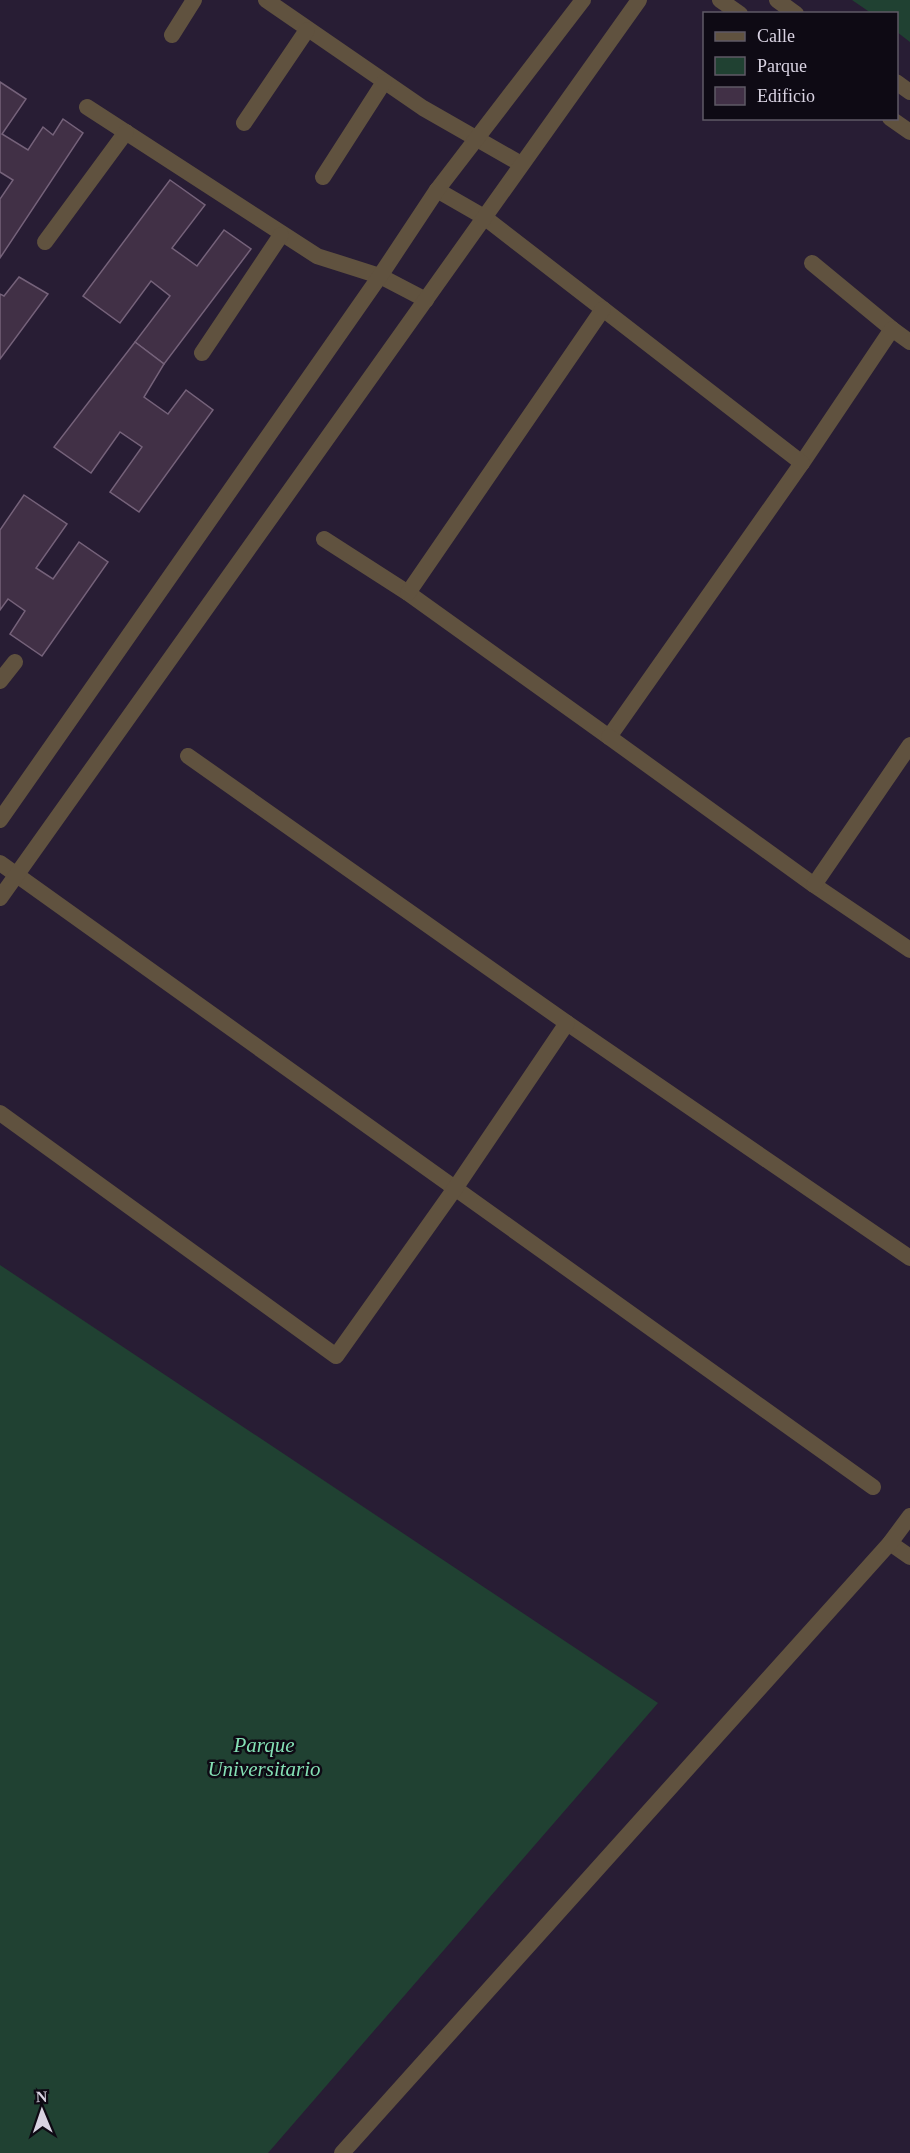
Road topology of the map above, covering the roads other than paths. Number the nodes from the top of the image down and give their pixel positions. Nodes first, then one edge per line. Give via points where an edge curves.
1 (194, 0) edge
2 (266, 0) edge
3 (583, 0) edge
4 (639, 0) edge
5 (720, 0) edge
6 (777, 0) edge
7 (737, 12) edge
8 (793, 12) edge
9 (307, 30) junction
10 (172, 35) dead end
11 (384, 82) junction
12 (898, 83) edge
13 (910, 92) edge
14 (87, 107) dead end
15 (893, 120) edge
16 (244, 123) dead end
17 (126, 132) junction
18 (910, 132) edge
19 (475, 138) junction
20 (521, 164) junction
21 (323, 177) dead end
22 (437, 190) junction
23 (484, 217) junction
24 (281, 235) junction
25 (45, 242) dead end
26 (812, 263) dead end
27 (380, 276) junction
28 (426, 300) junction
29 (603, 309) junction
30 (892, 329) junction
31 (910, 342) edge
32 (202, 353) dead end
33 (802, 463) junction
34 (324, 539) dead end
35 (408, 593) junction
36 (15, 662) dead end
37 (0, 681) edge
38 (609, 737) junction
39 (910, 745) edge
40 (188, 756) dead end
41 (0, 820) edge
42 (0, 863) edge
43 (16, 876) junction
44 (814, 885) junction
45 (0, 898) edge
46 (910, 951) edge
47 (567, 1023) junction
48 (0, 1113) edge
49 (456, 1187) junction
50 (910, 1258) edge
51 (873, 1487) dead end
52 (910, 1516) edge
53 (890, 1543) junction
54 (910, 1557) edge
55 (342, 2153) edge

1 - 10 street
2 - 9 street
3 - 19 street
4 - 20 street
5 - 7 street
6 - 8 street
9 - 11 street
9 - 16 street
11 - 19 street
11 - 21 street
12 - 13 street
14 - 17 street
15 - 18 street
17 - 24 street
17 - 25 street
19 - 20 street
19 - 22 street
20 - 23 street
22 - 23 street
22 - 27 street
23 - 28 street
23 - 29 street
24 - 27 street via 317,256
24 - 32 street
26 - 30 street
27 - 28 street
27 - 41 street
28 - 43 street
29 - 33 street
29 - 35 street
30 - 31 street
30 - 33 street
33 - 38 street
34 - 35 street
35 - 38 street
36 - 37 street
38 - 44 street
39 - 44 street
40 - 47 street
42 - 43 street
43 - 45 street
43 - 49 street
44 - 46 street
47 - 49 street
47 - 50 street
48 - 49 street via 336,1356
49 - 51 street
52 - 53 street
53 - 54 street
53 - 55 street

